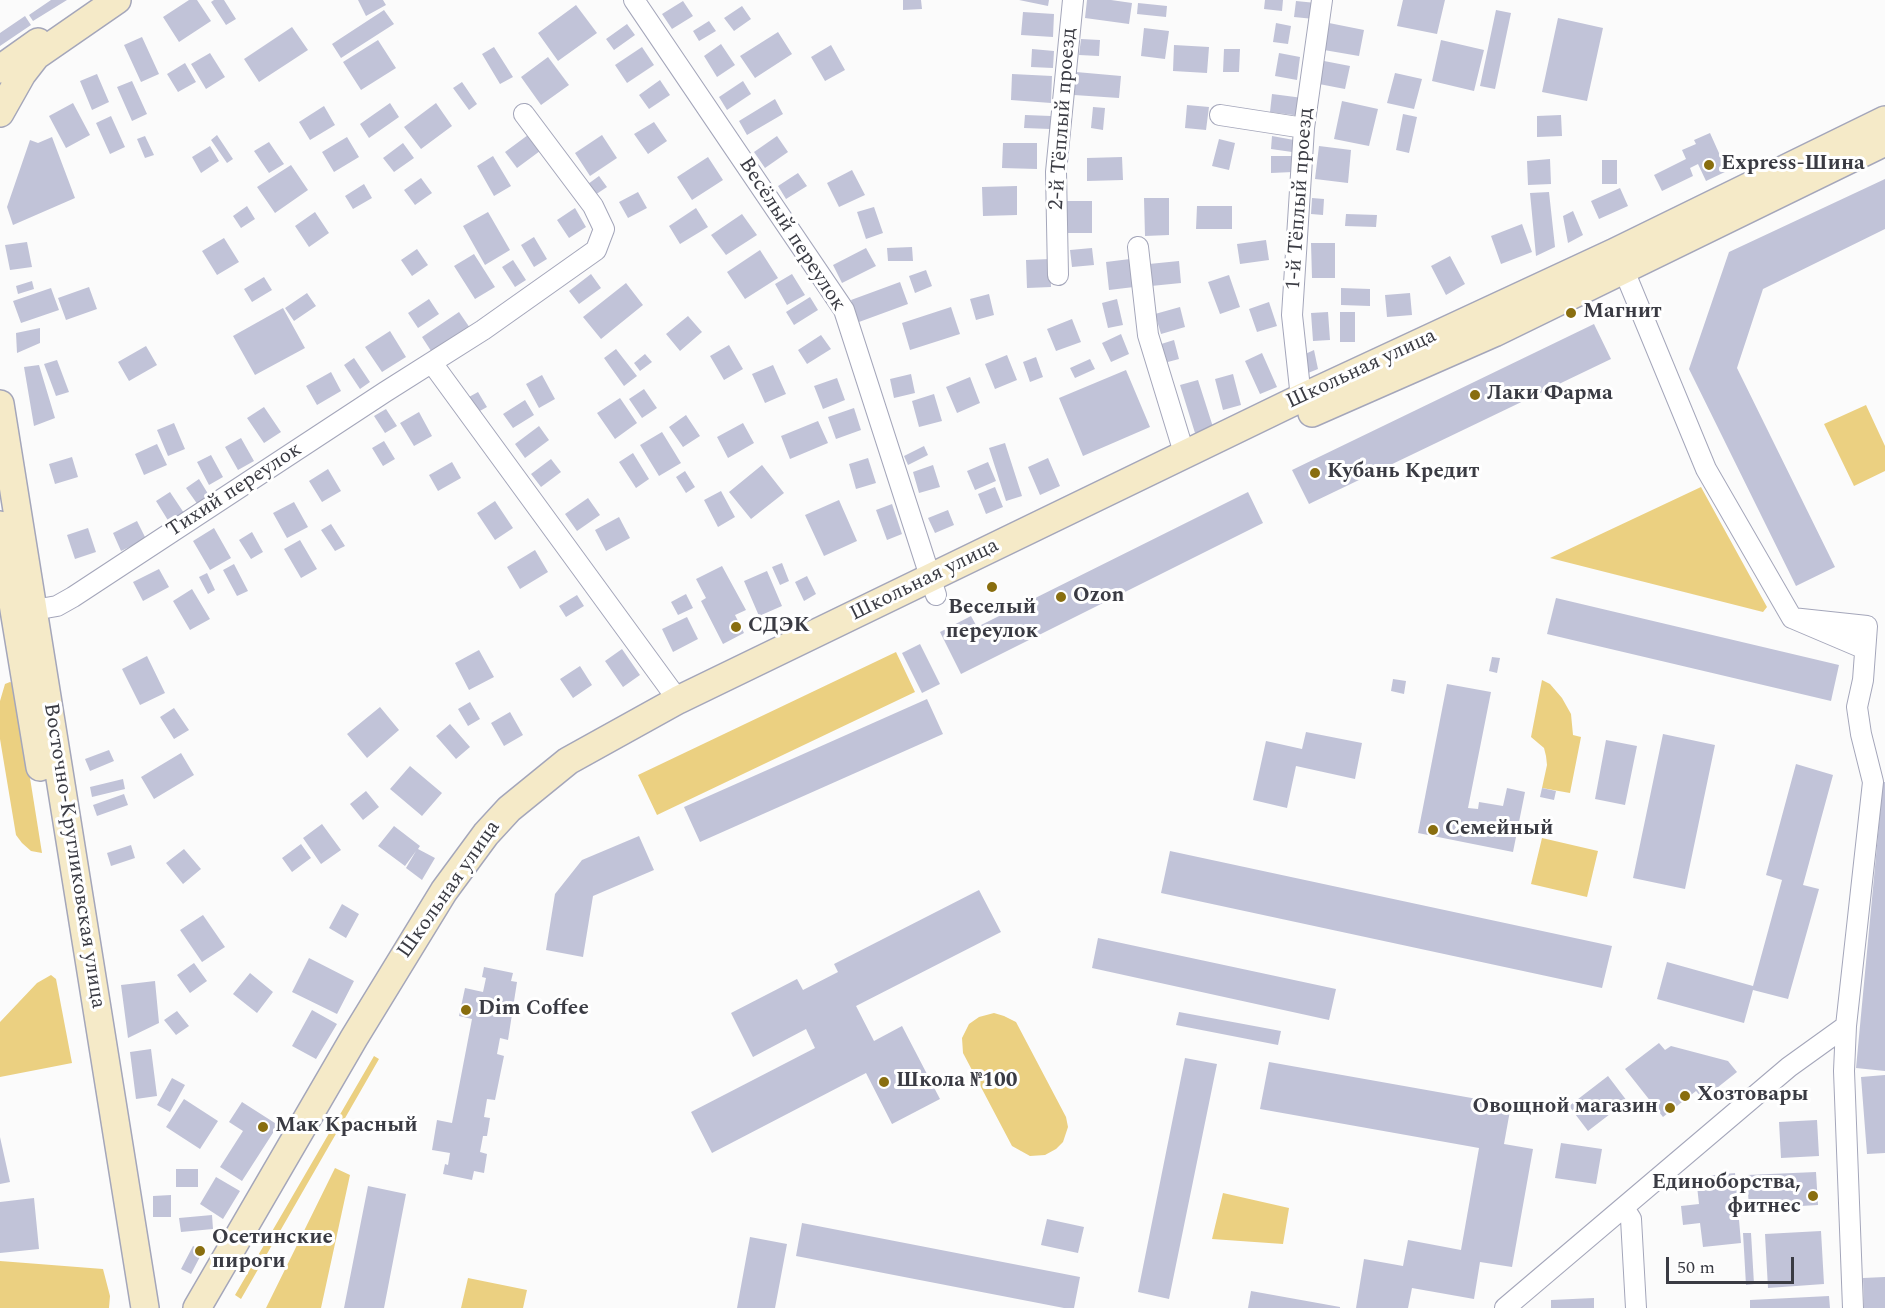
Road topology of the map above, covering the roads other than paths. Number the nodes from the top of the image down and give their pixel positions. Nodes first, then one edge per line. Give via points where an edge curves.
1 (102, 0) edge
2 (117, 0) edge
3 (634, 0) edge
4 (1073, 0) edge
5 (1322, 0) edge
6 (0, 69) edge
7 (0, 113) edge
8 (524, 114) dead end
9 (1220, 115) dead end
10 (1885, 120) edge
11 (1304, 128) junction
12 (1885, 142) edge
13 (1138, 247) dead end
14 (1619, 260) junction
15 (1058, 275) dead end
16 (432, 363) junction
17 (1301, 398) junction
18 (0, 404) edge
19 (1185, 456) junction
20 (0, 525) edge
21 (933, 586) junction
22 (16, 611) edge
23 (1792, 618) junction
24 (1865, 649) junction
25 (678, 700) junction
26 (1846, 1026) junction
27 (1624, 1208) junction
28 (142, 1296) edge
29 (203, 1306) edge
30 (127, 1308) edge
31 (165, 1308) edge
32 (1505, 1308) edge
33 (1636, 1308) edge
34 (1853, 1308) edge

1 - 6 main road
2 - 7 main road via 36,56
3 - 21 street, Весёлый переулок via 844,310
4 - 15 street, 2-й Тёплый проезд via 1056,172
5 - 11 street, 1-й Тёплый проезд
8 - 16 street, Тихий переулок via 593,206 604,229 596,250
9 - 11 street
10 - 14 main road, Школьная улица
11 - 17 street, 1-й Тёплый проезд via 1292,315
12 - 14 main road, Школьная улица via 1670,247
13 - 19 street via 1148,335
14 - 17 main road, Школьная улица
14 - 21 main road, Школьная улица via 1494,333
14 - 23 street via 1706,469
16 - 22 street, Тихий переулок via 73,597 57,606
16 - 25 street
17 - 19 main road, Школьная улица
18 - 22 main road, Восточно-Кругликовская улица
19 - 21 main road, Школьная улица
20 - 22 main road, Восточно-Кругликовская улица
21 - 25 main road, Школьная улица
21 - 29 main road, Школьная улица via 618,748 560,785 519,822 497,845 436,935 294,1173
22 - 28 main road, Восточно-Кругликовская улица
22 - 30 main road, Восточно-Кругликовская улица
23 - 24 street
23 - 24 street via 1867,626
24 - 26 street via 1857,707 1873,782
25 - 29 main road, Школьная улица via 568,761 509,809 486,834 404,954
26 - 27 street via 1789,1067
26 - 34 street
27 - 32 street
27 - 33 street via 1631,1219
28 - 31 main road

